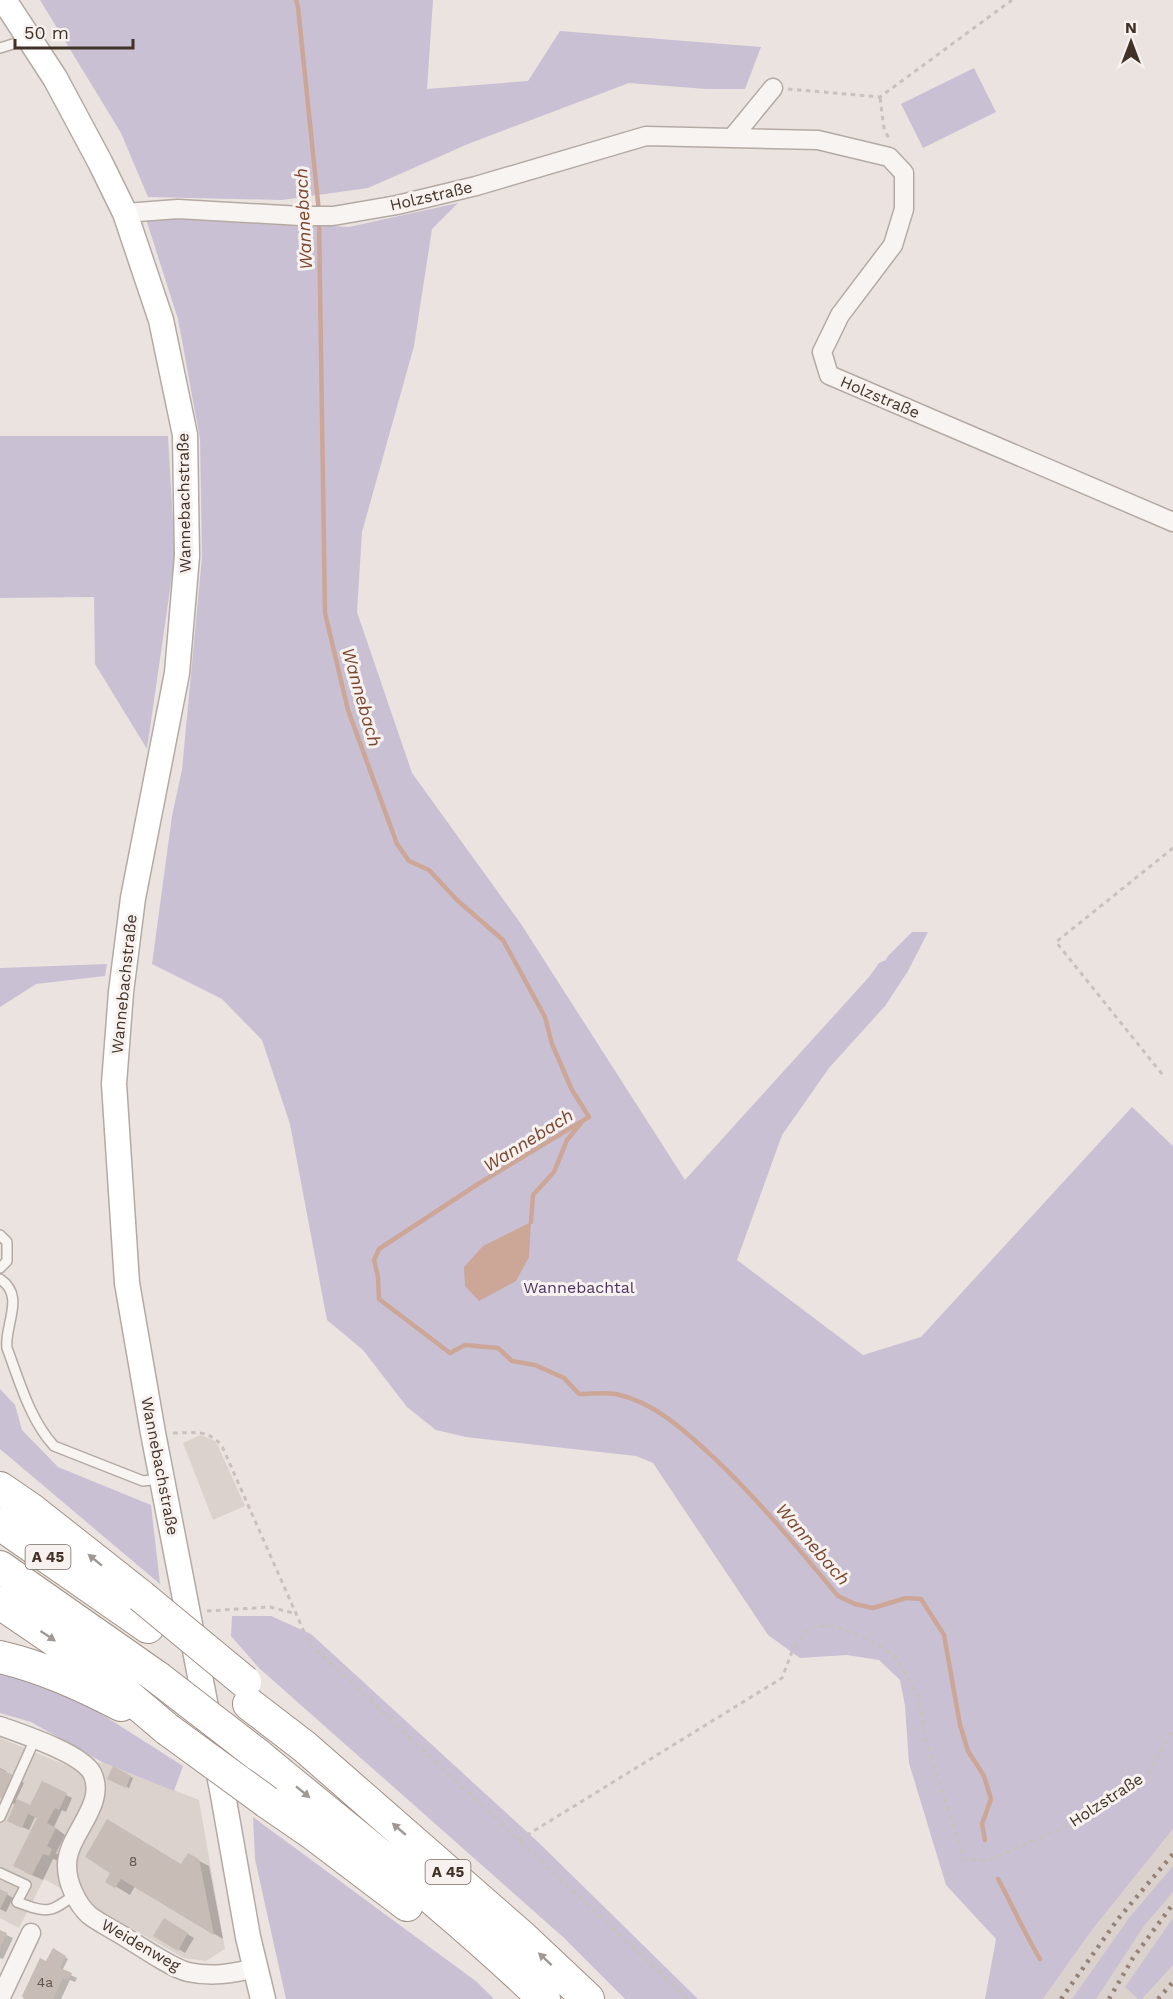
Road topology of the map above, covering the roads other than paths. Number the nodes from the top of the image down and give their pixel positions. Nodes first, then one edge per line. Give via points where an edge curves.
1 (4, 0) edge
2 (30, 39) junction
3 (0, 48) edge
4 (773, 88) road end
5 (732, 138) junction
6 (125, 213) junction
7 (1173, 522) edge
8 (0, 1235) edge
9 (0, 1268) edge
10 (0, 1279) edge
11 (0, 1479) edge
12 (163, 1479) junction
13 (0, 1488) edge
14 (32, 1510) junction
15 (0, 1524) edge
16 (0, 1567) edge
17 (0, 1603) edge
18 (0, 1658) edge
19 (247, 1693) junction
20 (0, 1726) edge
21 (167, 1729) junction
22 (35, 1739) junction
23 (0, 1817) edge
24 (0, 1873) edge
25 (75, 1894) junction
26 (31, 1933) dead end
27 (255, 1968) junction
28 (515, 1971) junction
29 (0, 1999) edge
30 (262, 1999) edge
31 (544, 1999) edge
32 (588, 1999) edge

1 - 2 main road, Wannebachstraße
2 - 3 lane
2 - 6 main road, Wannebachstraße
4 - 5 street
5 - 6 street, Holzstraße via 646,136 476,186 333,216 178,209
5 - 7 street, Holzstraße via 818,140 889,157 904,173 904,209 893,245 840,315 822,352 829,375
6 - 12 main road, Wannebachstraße via 161,320 185,435 187,556 177,673 134,898 114,1084 127,1283
8 - 9 lane via 7,1242 7,1261
10 - 12 lane via 13,1300 7,1348 47,1438 54,1446 123,1475 143,1481
11 - 14 highway
12 - 27 main road, Wannebachstraße
13 - 14 highway
19 -> 14 highway, bridge via 141,1596
15 - 19 highway, A 45
16 -> 28 highway, A 45, bridge via 158,1677 258,1755
17 -> 21 highway via 94,1667
18 - 21 highway via 29,1664 75,1682
32 -> 19 highway, A 45
20 - 22 street, Weidenweg
21 - 28 highway, bridge via 419,1914
22 - 23 lane
22 - 25 street, Weidenweg via 85,1764 95,1782 92,1806 67,1861 68,1878
24 - 25 lane via 26,1885 17,1902 32,1908 58,1908
25 - 27 street, Weidenweg via 88,1914 184,1971 228,1975
26 - 29 street
27 - 30 main road, Wannebachstraße
28 - 31 highway, A 45

